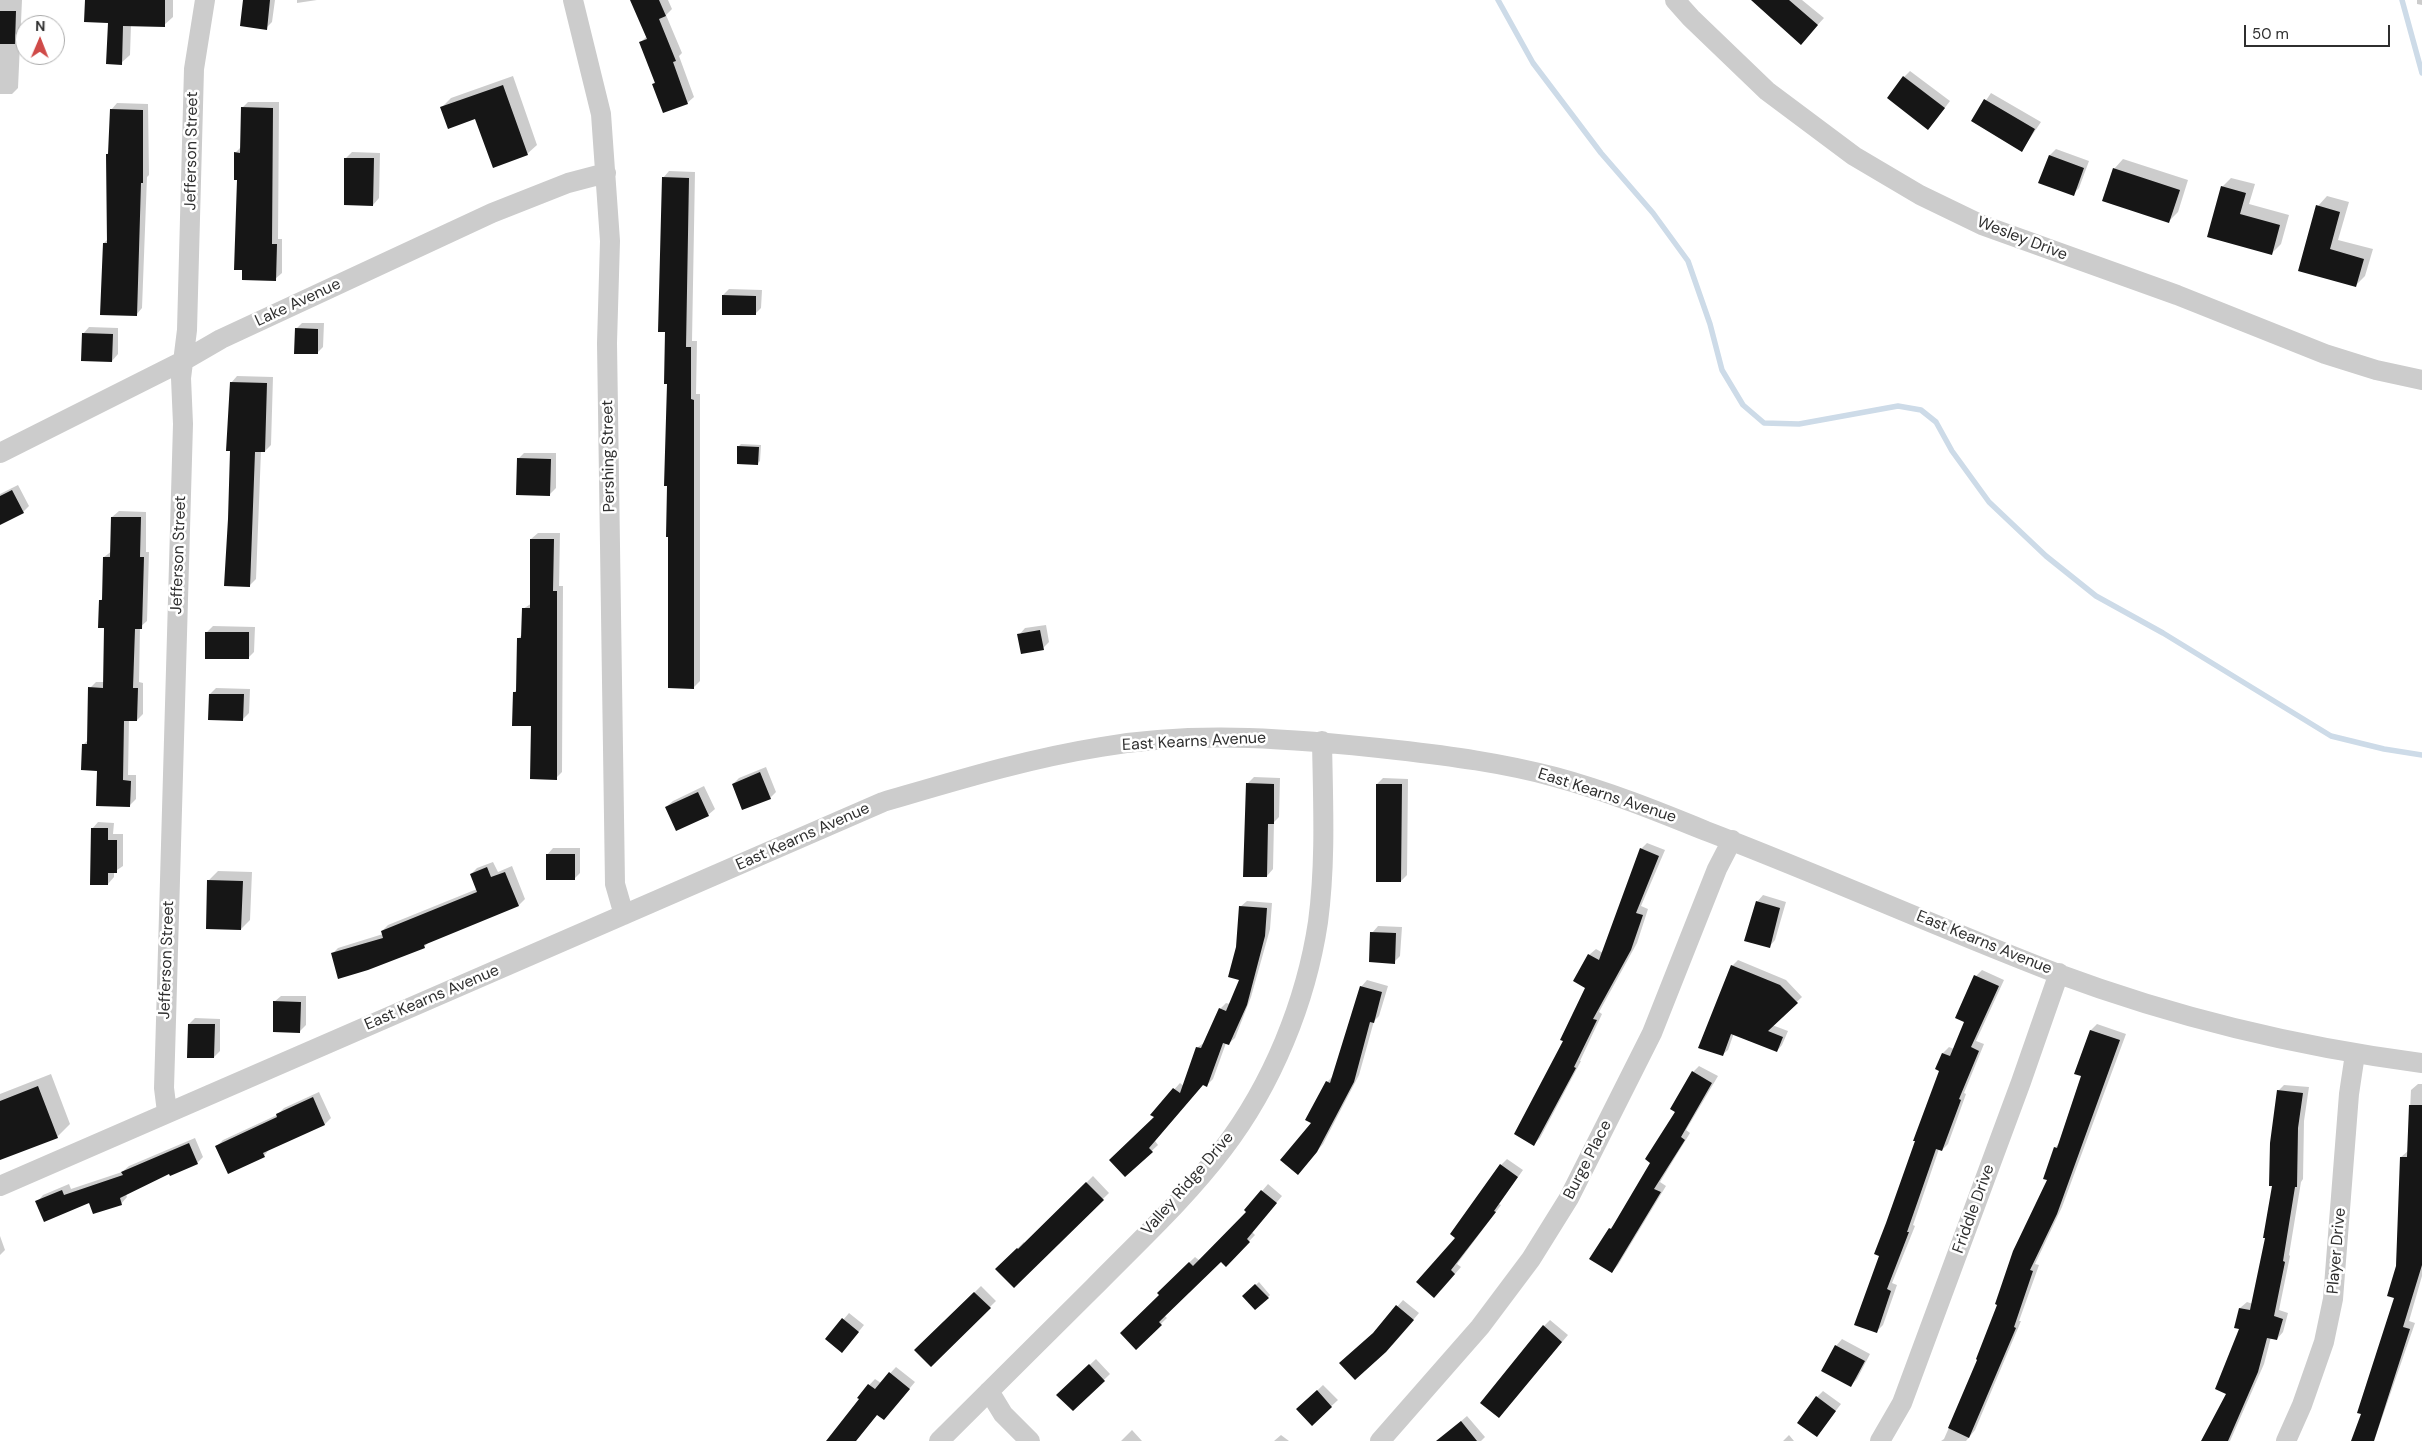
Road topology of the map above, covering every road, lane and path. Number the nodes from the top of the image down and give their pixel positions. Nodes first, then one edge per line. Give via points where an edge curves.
1 (205, 0) edge
2 (573, 0) edge
3 (1675, 0) edge
4 (606, 173) junction
5 (183, 361) junction
6 (2422, 380) edge
7 (0, 453) edge
8 (1322, 741) junction
9 (1732, 840) junction
10 (624, 915) junction
11 (2059, 974) junction
12 (2355, 1054) junction
13 (2422, 1063) edge
14 (167, 1112) junction
15 (0, 1186) edge
16 (990, 1391) junction
17 (939, 1441) edge
18 (1030, 1441) edge
19 (1380, 1441) edge
20 (1880, 1441) edge
21 (2286, 1441) edge

1 - 5 street, Jefferson Street via 194,69 187,330
2 - 4 street, Pershing Street via 601,114
3 - 6 street, Wesley Drive via 1767,91 1854,156 1920,195 1982,225 2177,295 2324,354
4 - 5 street, Lake Avenue via 568,183 492,213 221,339
4 - 10 street, Pershing Street via 610,241 607,343 615,884
5 - 7 street, Lake Avenue
5 - 14 street, Jefferson Street via 164,1055
8 - 9 street, East Kearns Avenue via 1471,759 1555,777
8 - 10 street, East Kearns Avenue via 1244,736 1158,741 1103,746 1008,765 883,802
8 - 16 street, Valley Ridge Drive via 1324,848 1318,922 1304,982 1276,1059 1223,1149 1173,1208
9 - 11 street, East Kearns Avenue
9 - 19 street, Burge Place via 1716,869 1652,1033 1570,1198 1531,1259 1480,1327
10 - 14 street, East Kearns Avenue
11 - 12 street, East Kearns Avenue via 2183,1014
11 - 20 street, Friddle Drive via 1902,1404
12 - 13 street, East Kearns Avenue
12 - 21 street, Player Drive via 2348,1104 2333,1299 2324,1342
14 - 15 street, East Kearns Avenue
16 - 17 street, Valley Ridge Drive
16 - 18 street via 1003,1414

